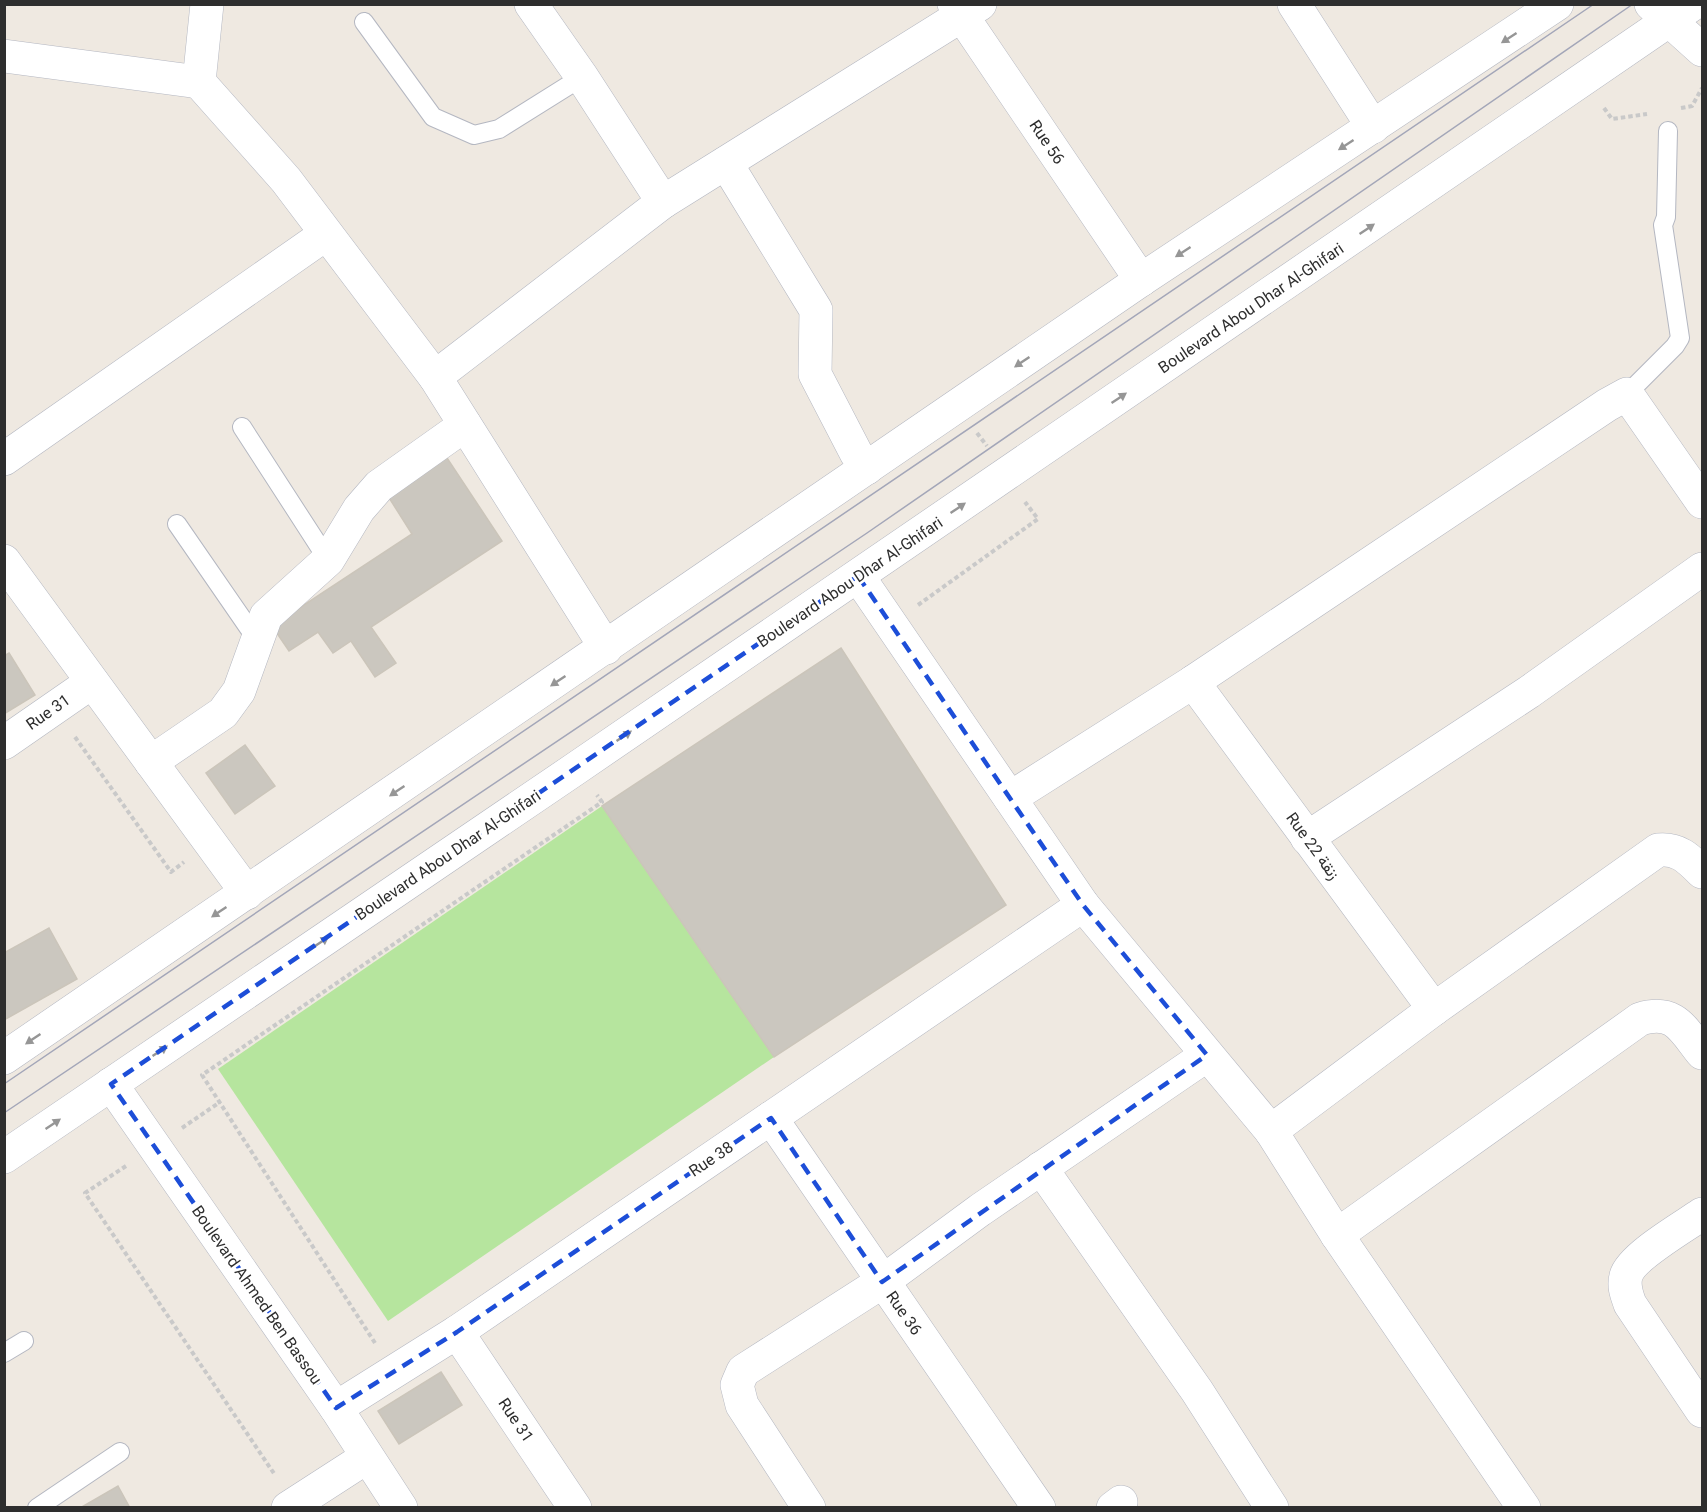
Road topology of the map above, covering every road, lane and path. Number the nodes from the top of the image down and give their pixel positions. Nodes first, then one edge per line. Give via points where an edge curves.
1 (207, 4) edge
2 (531, 4) edge
3 (1294, 4) edge
4 (1557, 4) edge
5 (965, 8) edge
6 (1671, 10) edge
7 (364, 22) dead end
8 (1702, 50) edge
9 (4, 56) edge
10 (582, 77) junction
11 (199, 82) junction
12 (1373, 127) junction
13 (1668, 131) dead end
14 (726, 163) junction
15 (663, 202) junction
16 (327, 234) junction
17 (1141, 280) junction
18 (435, 377) junction
19 (1627, 394) junction
20 (465, 425) junction
21 (242, 427) dead end
22 (4, 459) edge
23 (867, 468) junction
24 (1702, 502) edge
25 (177, 524) dead end
26 (328, 560) junction
27 (4, 561) edge
28 (1702, 569) edge
29 (858, 576) junction
30 (257, 640) junction
31 (606, 648) junction
32 (92, 682) junction
33 (1193, 682) junction
34 (54, 708) junction
35 (4, 743) edge
36 (151, 762) junction
37 (593, 787) dead end
38 (1010, 798) junction
39 (1307, 838) junction
40 (210, 843) junction
41 (1702, 872) edge
42 (247, 893) junction
43 (1083, 905) junction
44 (1434, 1009) junction
45 (1702, 1053) edge
46 (1207, 1055) junction
47 (4, 1058) edge
48 (111, 1084) junction
49 (220, 1102) junction
50 (771, 1118) junction
51 (1270, 1131) junction
52 (154, 1146) junction
53 (4, 1157) edge
54 (1041, 1168) junction
55 (1702, 1214) edge
56 (1337, 1235) junction
57 (882, 1282) junction
58 (457, 1332) junction
59 (24, 1341) dead end
60 (4, 1353) edge
61 (394, 1371) junction
62 (336, 1408) junction
63 (1702, 1411) edge
64 (120, 1452) dead end
65 (367, 1456) junction
66 (291, 1506) edge
67 (37, 1508) edge
68 (401, 1508) edge
69 (575, 1508) edge
70 (809, 1508) edge
71 (1039, 1508) edge
72 (1272, 1508) edge
73 (1524, 1508) edge

1 - 11 street
2 - 10 street
3 - 12 street
4 -> 12 street
5 - 14 street
5 - 17 street, Rue 56
6 - 8 street
29 -> 6 street, Boulevard Abou Dhar Al-Ghifari
7 - 10 lane via 433,117 474,135 499,129
9 - 11 street
10 - 15 street
11 - 16 street via 279,171
12 -> 17 street
13 - 19 lane via 1663,225 1680,338
14 - 15 street
14 - 23 street via 816,310 815,374
15 - 18 street
16 - 18 street
16 - 22 street
17 -> 23 street
18 - 20 street
19 - 24 street
19 - 33 street
20 - 26 street via 380,486 359,509
20 - 31 street
21 - 26 lane
23 - 31 street
25 - 30 lane
26 - 30 street via 266,616
27 - 32 street
28 - 39 street via 1529,692
29 - 38 street
48 -> 29 street, Boulevard Abou Dhar Al-Ghifari
30 - 36 street via 239,691 223,712
31 -> 42 street
32 - 34 street, Rue 31
32 - 36 street
33 - 38 street
33 - 39 street, Rue 22 زنقة
34 - 35 street, Rue 31
34 - 40 path via 171,872
36 - 40 street
37 - 49 path via 602,802 202,1075
38 - 43 street
39 - 44 street, Rue 22 زنقة
40 - 42 street
41 - 44 street via 1686,856 1658,850
42 -> 47 street
43 - 46 street
43 - 50 street, Rue 38
44 - 51 street
45 - 56 street via 1669,1017 1640,1019
46 - 51 street
46 - 54 street
48 - 52 street, Boulevard Ahmed Ben Bassou
53 -> 48 street, Boulevard Abou Dhar Al-Ghifari
49 - 52 path
49 - 61 path
50 - 57 street, Rue 36
50 - 58 street, Rue 38
51 - 56 street
52 - 62 street, Boulevard Ahmed Ben Bassou
52 - 66 path via 85,1193
54 - 57 street
54 - 72 street via 1197,1391
55 - 63 street via 1635,1261 1626,1275 1624,1289 1630,1304
56 - 73 street
57 - 70 street via 743,1371 737,1385 742,1405
57 - 71 street, Rue 36
58 - 61 street, Rue 38
58 - 69 street, Rue 31
59 - 60 lane
61 - 62 street, Rue 38
62 - 65 street, Boulevard Ahmed Ben Bassou
64 - 67 lane
65 - 66 street
65 - 68 street, Boulevard Ahmed Ben Bassou

